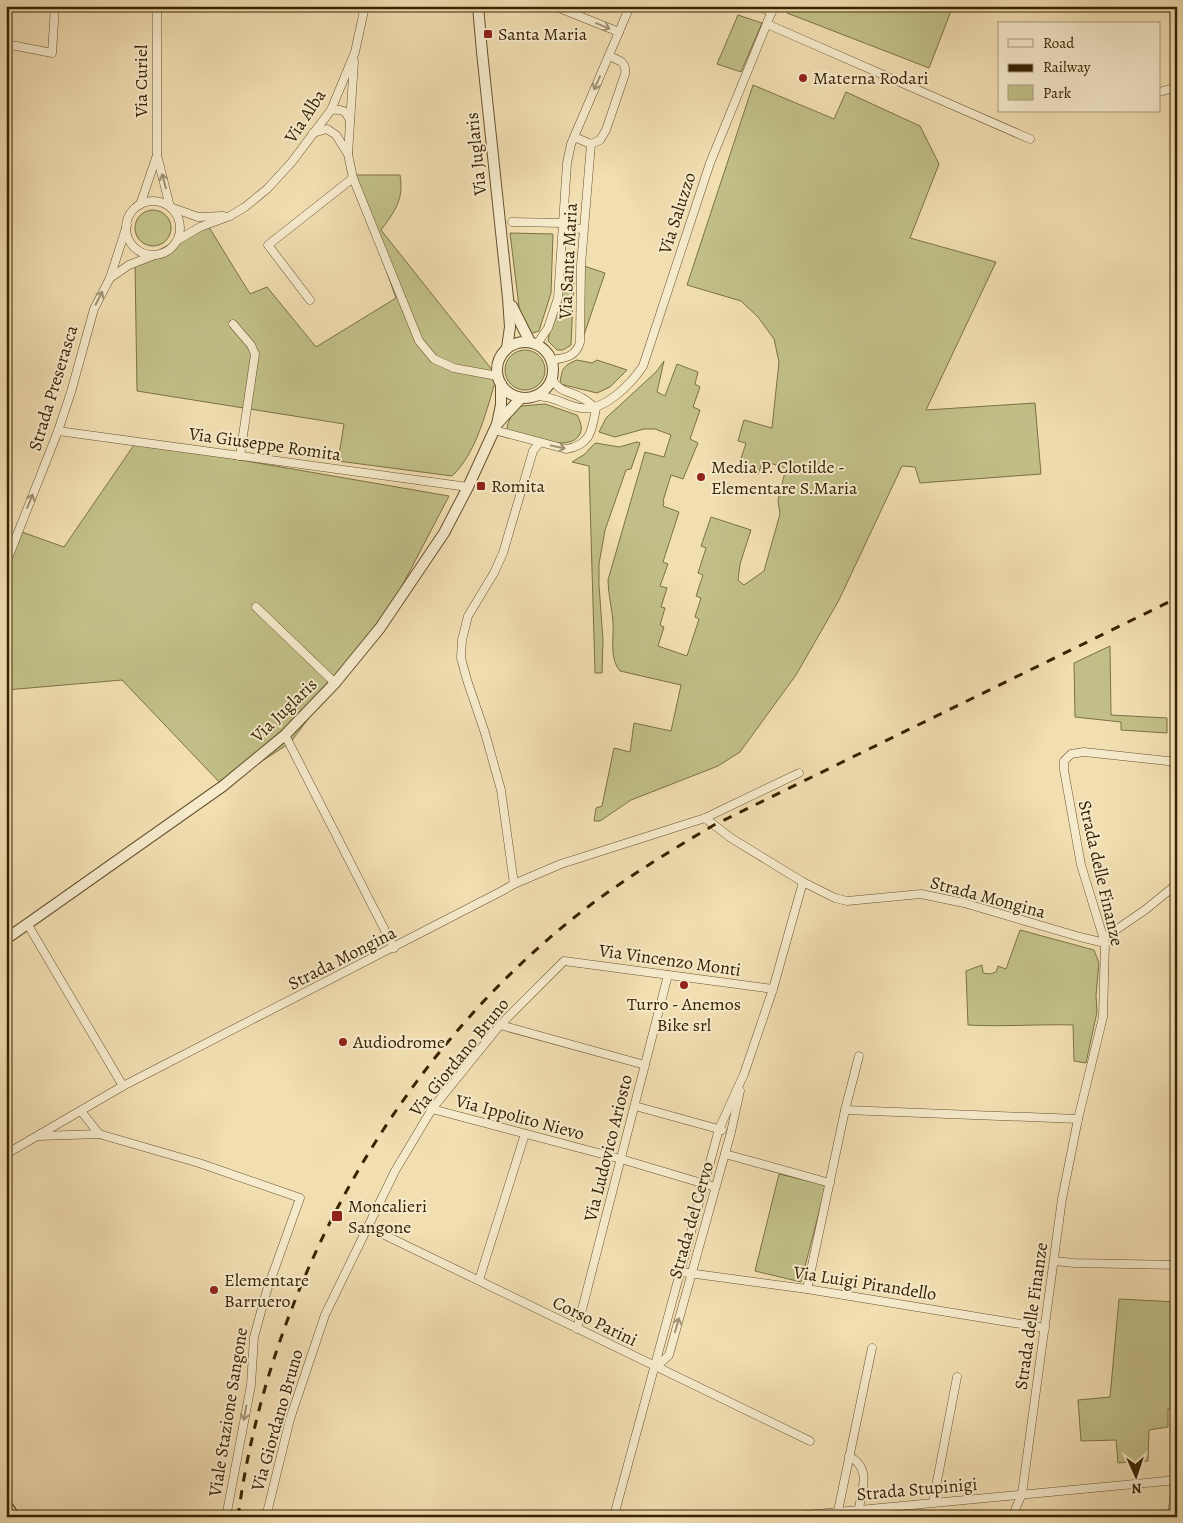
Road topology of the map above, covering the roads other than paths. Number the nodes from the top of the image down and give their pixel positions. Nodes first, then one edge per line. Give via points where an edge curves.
1 (55, 6) edge
2 (157, 6) edge
3 (365, 6) edge
4 (478, 6) edge
5 (554, 6) edge
6 (630, 6) edge
7 (757, 6) edge
8 (773, 9) edge
9 (767, 24) junction
10 (619, 32) junction
11 (6, 44) edge
12 (355, 52) junction
13 (609, 56) junction
14 (1177, 87) edge
15 (1160, 92) edge
16 (332, 110) junction
17 (350, 121) junction
18 (313, 133) junction
19 (574, 137) junction
20 (1030, 139) dead end
21 (591, 144) junction
22 (348, 154) junction
23 (157, 155) junction
24 (353, 178) junction
25 (140, 205) junction
26 (170, 207) junction
27 (230, 216) junction
28 (512, 222) dead end
29 (126, 225) junction
30 (563, 225) junction
31 (584, 229) junction
32 (178, 240) junction
33 (153, 255) junction
34 (110, 278) junction
35 (508, 298) junction
36 (310, 300) dead end
37 (233, 324) dead end
38 (533, 343) junction
39 (506, 348) junction
40 (552, 360) junction
41 (552, 379) junction
42 (499, 380) junction
43 (536, 396) junction
44 (522, 398) junction
45 (596, 408) junction
46 (496, 427) junction
47 (58, 431) junction
48 (539, 443) junction
49 (240, 456) junction
50 (468, 488) junction
51 (6, 563) edge
52 (256, 607) dead end
53 (335, 683) junction
54 (285, 735) junction
55 (1177, 762) edge
56 (799, 772) dead end
57 (705, 818) junction
58 (803, 882) junction
59 (514, 884) junction
60 (1177, 884) edge
61 (28, 925) junction
62 (6, 939) edge
63 (1105, 940) junction
64 (394, 948) junction
65 (564, 961) joint
66 (668, 975) junction
67 (773, 990) junction
68 (500, 1025) junction
69 (859, 1056) dead end
70 (645, 1065) junction
71 (744, 1074) junction
72 (123, 1086) junction
73 (635, 1106) junction
74 (432, 1109) junction
75 (846, 1110) junction
76 (81, 1111) junction
77 (1078, 1119) junction
78 (719, 1130) junction
79 (731, 1132) junction
80 (99, 1134) junction
81 (525, 1134) junction
82 (38, 1136) junction
83 (6, 1154) edge
84 (725, 1154) junction
85 (621, 1159) junction
86 (830, 1183) junction
87 (704, 1184) junction
88 (715, 1187) junction
89 (368, 1227) junction
90 (1054, 1261) junction
91 (1177, 1265) edge
92 (681, 1272) junction
93 (692, 1273) junction
94 (479, 1280) junction
95 (807, 1289) junction
96 (1045, 1328) junction
97 (577, 1329) junction
98 (872, 1348) dead end
99 (656, 1367) junction
100 (957, 1377) dead end
101 (810, 1441) dead end
102 (849, 1456) junction
103 (1177, 1480) edge
104 (1177, 1484) edge
105 (1022, 1494) junction
106 (933, 1502) junction
107 (6, 1505) edge
108 (838, 1511) junction
109 (863, 1511) edge
110 (614, 1515) edge
111 (14, 1517) edge
112 (226, 1517) edge
113 (266, 1517) edge
114 (785, 1517) edge
115 (1012, 1517) edge
116 (1171, 1517) edge

1 - 11 street via 52,53
2 - 23 street, Via Curiel
3 - 12 street, Via Alba
4 - 35 street, Via Juglaris
5 -> 10 street
6 - 10 street, Via Santa Maria
7 - 8 street, Via Saluzzo
8 - 9 street, Via Saluzzo
9 - 20 street
9 - 45 street, Via Saluzzo via 710,163 643,366 620,392
10 - 13 street, Via Santa Maria
12 - 16 street, Via Alba
12 - 17 street
13 -> 19 street, Via Santa Maria
13 - 21 street via 622,61 625,74 606,130 600,140
14 - 15 street
16 - 17 street via 341,109
16 - 18 street, Via Alba
17 - 22 street
18 - 22 street via 327,129 336,135
18 - 27 street, Via Alba via 267,189
19 - 21 street
19 - 30 street, Via Santa Maria via 567,162
21 - 31 street, Via Santa Maria
22 - 24 street
23 - 25 street, Via Curiel
26 -> 23 street, Via Curiel
24 - 36 street via 268,245
24 - 42 street via 419,341 434,358 454,368
25 - 26 street via 150,201
25 - 29 street via 131,213
26 - 27 street via 198,217
26 - 32 street via 180,222
27 - 32 street, Via Alba via 200,226
28 - 30 street
29 - 33 street via 130,242 136,249
29 - 34 street, Strada Preserasca
30 - 31 street
30 - 38 street, Via Santa Maria via 558,298 548,328
31 - 40 street, Via Santa Maria via 578,348 572,355
32 - 33 street via 168,251
33 - 34 street, Strada Preserasca via 129,265
47 -> 34 street, Strada Preserasca via 94,309
35 - 38 street, Via Juglaris via 520,326
35 - 39 street, Via Juglaris via 510,327
37 - 49 street via 251,345 254,354
38 - 39 street via 521,342
38 - 40 street
39 - 42 street via 498,363
40 - 41 street
41 - 43 street
41 - 45 street via 562,391 583,398
42 - 44 street via 506,391
42 - 46 street, Via Juglaris via 501,405
43 - 44 street
43 - 45 street via 548,396 580,408
44 - 46 street, Via Juglaris
48 -> 45 street via 577,448 588,439
46 - 48 street
46 - 50 street, Via Juglaris
47 - 49 street, Via Giuseppe Romita
51 -> 47 street, Strada Preserasca
48 - 59 street via 533,451 503,553 468,616 462,640 461,658 501,790
49 - 50 street, Via Giuseppe Romita
50 - 53 street, Via Juglaris via 444,533 380,628
52 - 53 street
53 - 54 street, Via Juglaris
54 - 61 street, Via Juglaris via 223,786
54 - 64 street
55 - 63 street, Strada delle Finanze via 1084,752 1071,754 1064,760 1081,865
56 - 57 street, Strada Mongina
57 - 58 street, Strada Mongina via 731,838
57 - 59 street, Strada Mongina via 561,864
58 - 63 street, Strada Mongina via 847,901 920,894 1080,937
58 - 67 street, Strada del Cervo
59 - 64 street, Strada Mongina
60 - 63 street
61 - 62 street, Via Juglaris
61 - 72 street
63 - 77 street, Strada delle Finanze via 1103,1018
64 - 72 street, Strada Mongina
65 - 66 street, Via Vincenzo Monti
65 - 68 street, Via Giordano Bruno
66 - 67 street, Via Vincenzo Monti
66 - 70 street, Via Ludovico Ariosto
67 - 71 street, Strada del Cervo
68 - 70 street
68 - 74 street, Via Giordano Bruno
69 - 75 street
70 - 73 street, Via Ludovico Ariosto
71 - 78 street, Strada del Cervo
71 - 79 street, Strada del Cervo
72 - 76 street, Strada Mongina
73 - 78 street
73 - 85 street, Via Ludovico Ariosto
74 - 81 street, Via Ippolito Nievo
74 - 89 street, Via Giordano Bruno
75 - 77 street
75 - 86 street
76 - 80 street
76 - 82 street, Strada Mongina
77 - 90 street, Strada delle Finanze
78 - 79 street
78 - 87 street, Strada del Cervo
79 - 84 street, Strada del Cervo
80 - 82 street
80 -> 112 street, Viale Stazione Sangone via 199,1163 300,1198 254,1337 251,1385
81 - 85 street, Via Ippolito Nievo
81 - 94 street
82 - 83 street, Strada Mongina
84 - 86 street
84 - 88 street, Strada del Cervo
85 - 87 street, Via Ippolito Nievo
85 - 97 street, Via Ludovico Ariosto
86 - 95 street
87 - 88 street, Via Ippolito Nievo
87 - 92 street, Strada del Cervo
88 - 93 street, Strada del Cervo
89 - 94 street, Corso Parini
89 - 113 street, Via Giordano Bruno via 325,1315 308,1363 290,1419
90 - 91 street
90 - 96 street, Strada delle Finanze
92 - 93 street, Via Luigi Pirandello
92 - 99 street, Strada del Cervo
93 - 95 street, Via Luigi Pirandello
99 -> 93 street, Strada del Cervo via 668,1355
94 - 97 street, Corso Parini
95 - 96 street, Via Luigi Pirandello
96 - 105 street, Strada delle Finanze
97 - 99 street, Corso Parini
98 - 102 street
99 - 101 street, Corso Parini
99 - 110 street, Strada del Cervo
100 - 106 street
102 - 108 street
102 - 109 street via 863,1469
103 - 105 street, Strada Stupinigi
104 - 116 street
105 - 106 street, Strada Stupinigi
105 - 115 street, Strada delle Finanze
106 - 109 street, Strada Stupinigi
107 - 111 main road
108 - 109 street, Strada Stupinigi
108 - 114 street, Strada Stupinigi

